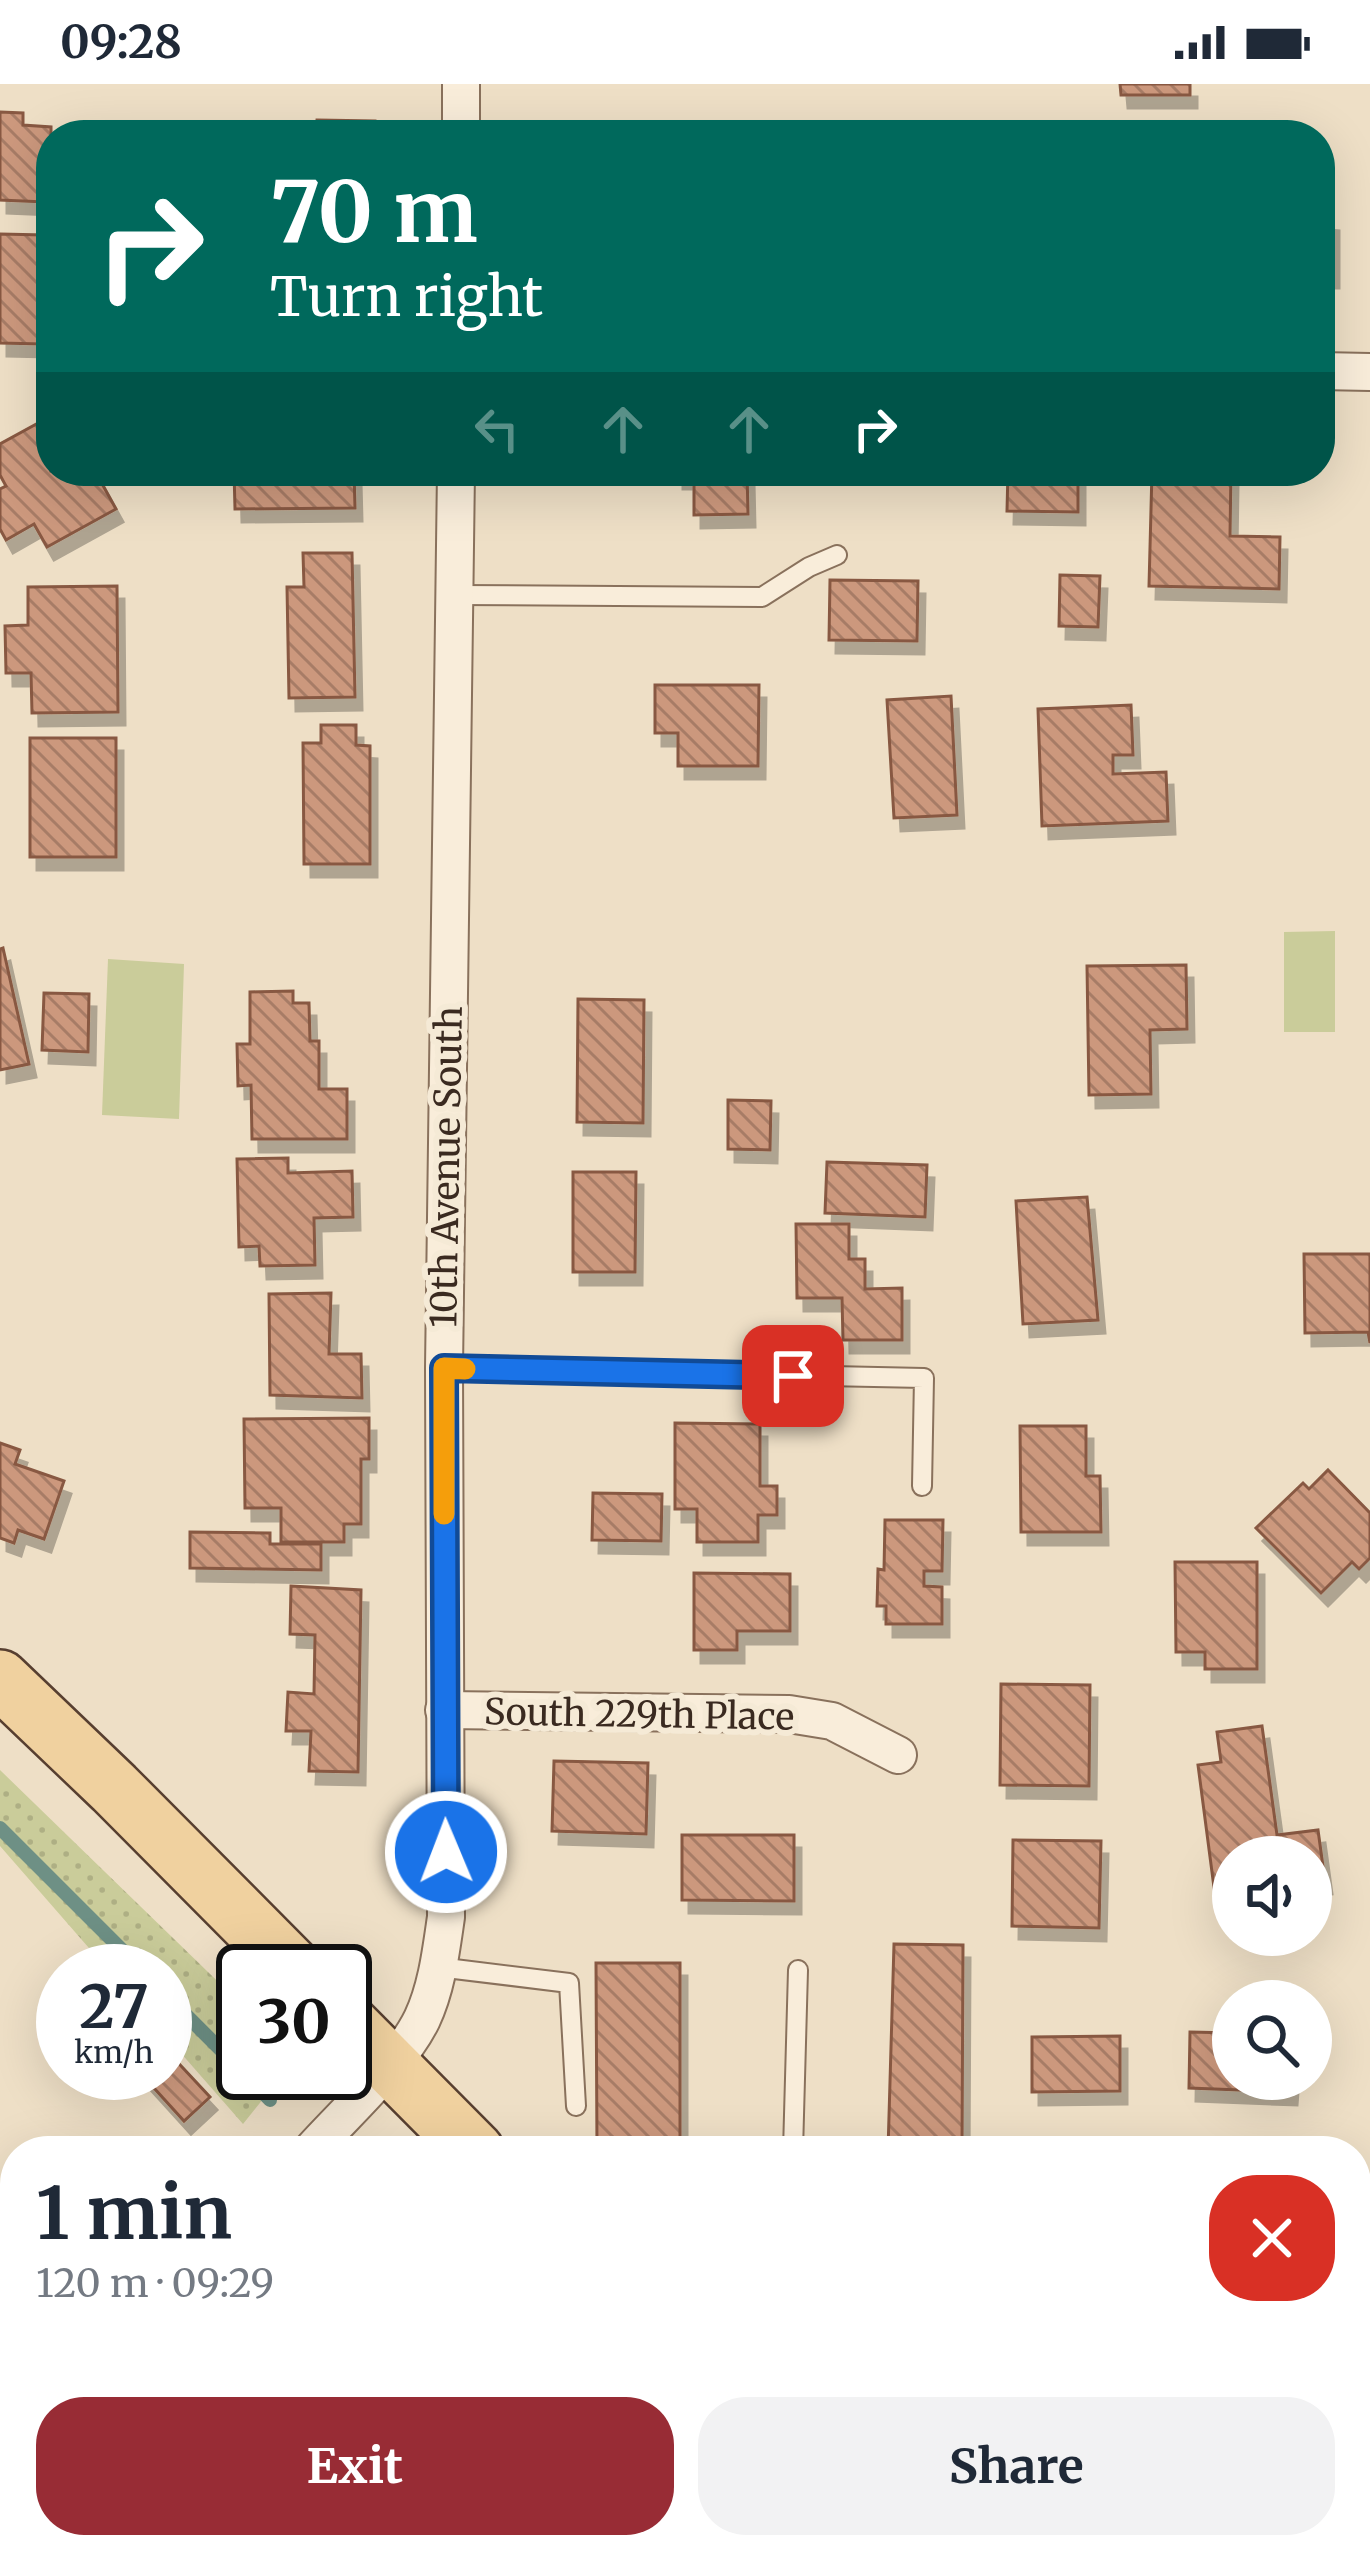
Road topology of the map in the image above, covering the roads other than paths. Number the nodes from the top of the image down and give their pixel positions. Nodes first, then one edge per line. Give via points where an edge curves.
1 (461, 84) edge
2 (461, 120) edge
3 (1335, 371) edge
4 (1370, 372) edge
5 (456, 486) edge
6 (837, 554) dead end
7 (454, 595) junction
8 (444, 1368) junction
9 (922, 1486) dead end
10 (0, 1679) edge
11 (444, 1710) junction
12 (898, 1755) dead end
13 (269, 1944) edge
14 (438, 1967) junction
15 (798, 1970) dead end
16 (372, 2047) edge
17 (390, 2065) junction
18 (576, 2106) dead end
19 (325, 2136) edge
20 (460, 2136) edge
21 (793, 2136) edge

1 - 2 street
3 - 4 street
5 - 7 street, 10th Avenue South
6 - 7 lane via 762,597
7 - 8 street, 10th Avenue South
8 - 9 lane via 924,1378
8 - 11 street, 10th Avenue South
10 - 13 main road
11 - 12 street, South 229th Place via 789,1714 832,1721
11 - 14 street, 10th Avenue South via 446,1916
14 - 17 street, 10th Avenue South via 423,2017
14 - 18 lane via 569,1983
15 - 21 lane
16 - 17 main road
17 - 19 street, 10th Avenue South
17 - 20 main road

